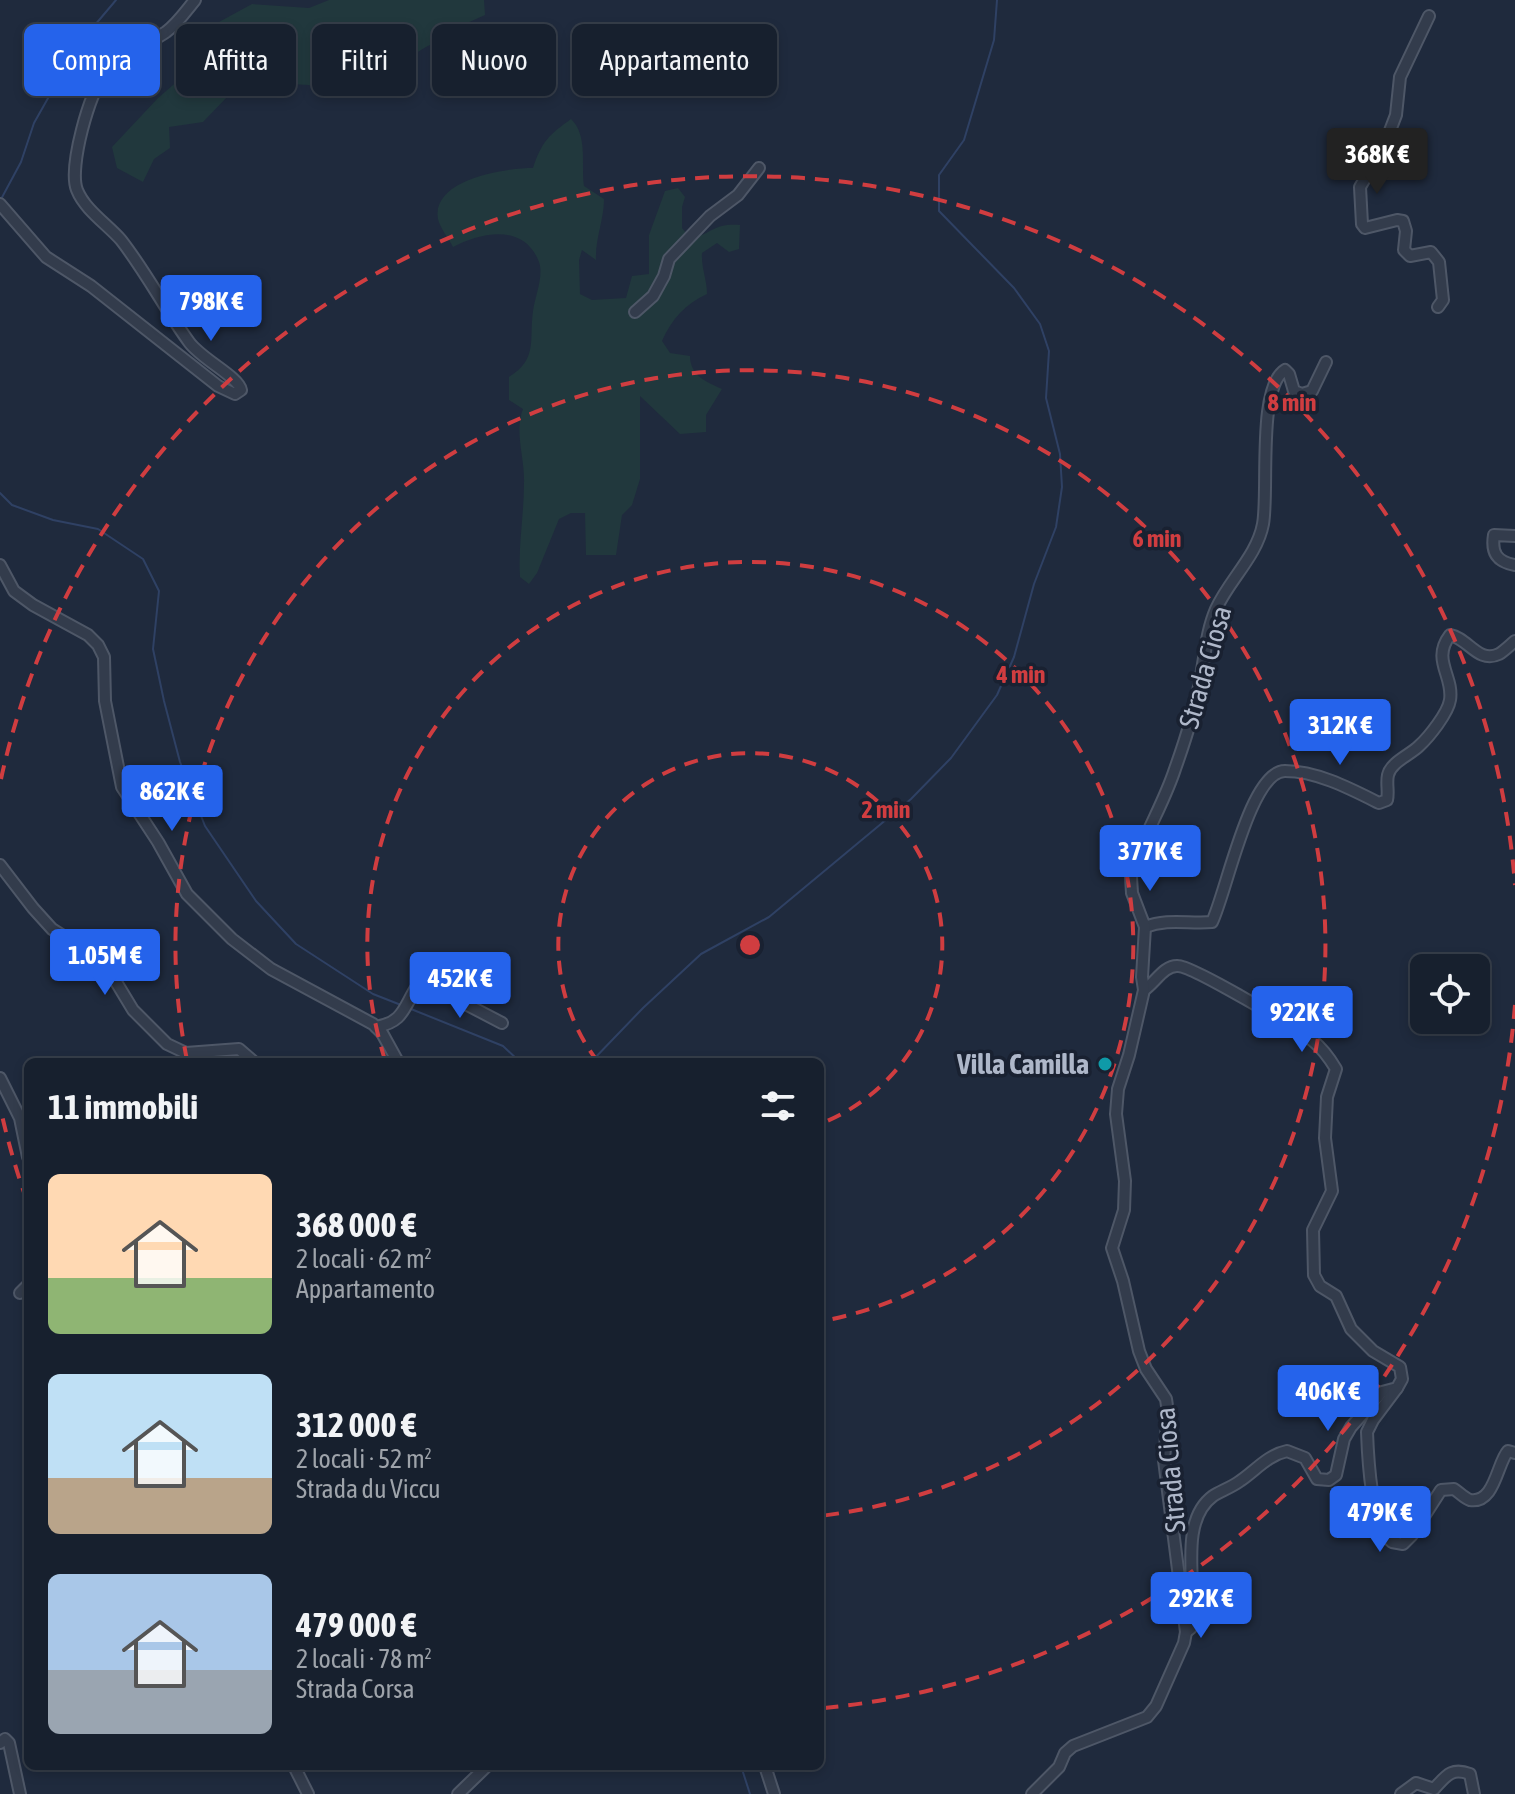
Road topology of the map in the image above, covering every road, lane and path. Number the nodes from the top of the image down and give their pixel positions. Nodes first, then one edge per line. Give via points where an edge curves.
1 (195, 0) edge
2 (1429, 16) dead end
3 (759, 168) dead end
4 (1, 206) edge
5 (1438, 307) dead end
6 (635, 312) dead end
7 (1326, 362) dead end
8 (1515, 536) edge
9 (0, 565) edge
10 (1515, 565) edge
11 (1515, 641) edge
12 (0, 865) edge
13 (1145, 927) junction
14 (1144, 990) junction
15 (502, 1023) dead end
16 (376, 1027) junction
17 (249, 1058) edge
18 (396, 1058) edge
19 (0, 1078) edge
20 (24, 1138) edge
21 (1397, 1388) junction
22 (1515, 1453) edge
23 (1186, 1632) junction
24 (0, 1743) edge
25 (296, 1770) edge
26 (483, 1770) edge
27 (766, 1770) edge
28 (20, 1794) edge
29 (308, 1794) edge
30 (458, 1794) edge
31 (774, 1794) edge
32 (1032, 1794) edge
33 (1401, 1794) edge
34 (1474, 1794) edge

1 - 4 street via 168,30 101,79 78,152 75,181 83,201 121,241 188,342 210,364 237,379 241,390 235,394 218,386 46,257
2 - 5 street via 1400,77 1396,115 1383,149 1360,187 1365,228 1403,221 1404,250 1410,256 1431,252 1439,262 1443,300
3 - 6 street via 738,195 669,259 653,296
7 - 13 street, Strada Ciosa via 1312,391 1302,394 1294,391 1285,370 1280,373 1269,406 1263,527 1216,610 1175,770 1131,877
8 - 10 street via 1500,534 1493,539 1495,556
9 - 16 street via 14,591 98,645 122,787 187,894 271,969
11 - 13 street via 1489,657 1450,635 1442,659 1451,700 1438,724 1388,774 1387,800 1379,803 1323,778 1282,770 1266,779 1242,829 1212,922 1158,922
12 - 17 street via 52,929 104,962 133,1010 167,1044 186,1053 239,1049
13 - 14 street, Strada Ciosa
14 - 21 street via 1169,967 1181,966 1312,1040 1336,1069 1327,1097 1325,1138 1332,1191 1313,1230 1316,1281 1336,1296 1351,1329 1400,1367
14 - 23 street, Strada Ciosa via 1118,1089 1124,1210 1112,1248 1139,1351 1166,1399 1164,1460
15 - 16 street via 454,998 416,988 395,1022
16 - 18 street
19 - 20 street
21 - 22 street via 1367,1432 1376,1516 1392,1542 1403,1544 1412,1535 1441,1490 1454,1489 1469,1500 1484,1495 1499,1475 1503,1456
21 - 23 street via 1384,1390 1351,1427 1336,1475 1329,1480 1317,1479 1305,1458 1287,1451 1269,1458 1203,1507 1189,1565 1193,1618
23 - 32 street, Strada Ciosa via 1151,1714 1073,1746
24 - 28 street via 9,1743
25 - 29 street
26 - 30 street
27 - 31 street
33 - 34 street via 1416,1783 1434,1789 1454,1770 1470,1774

